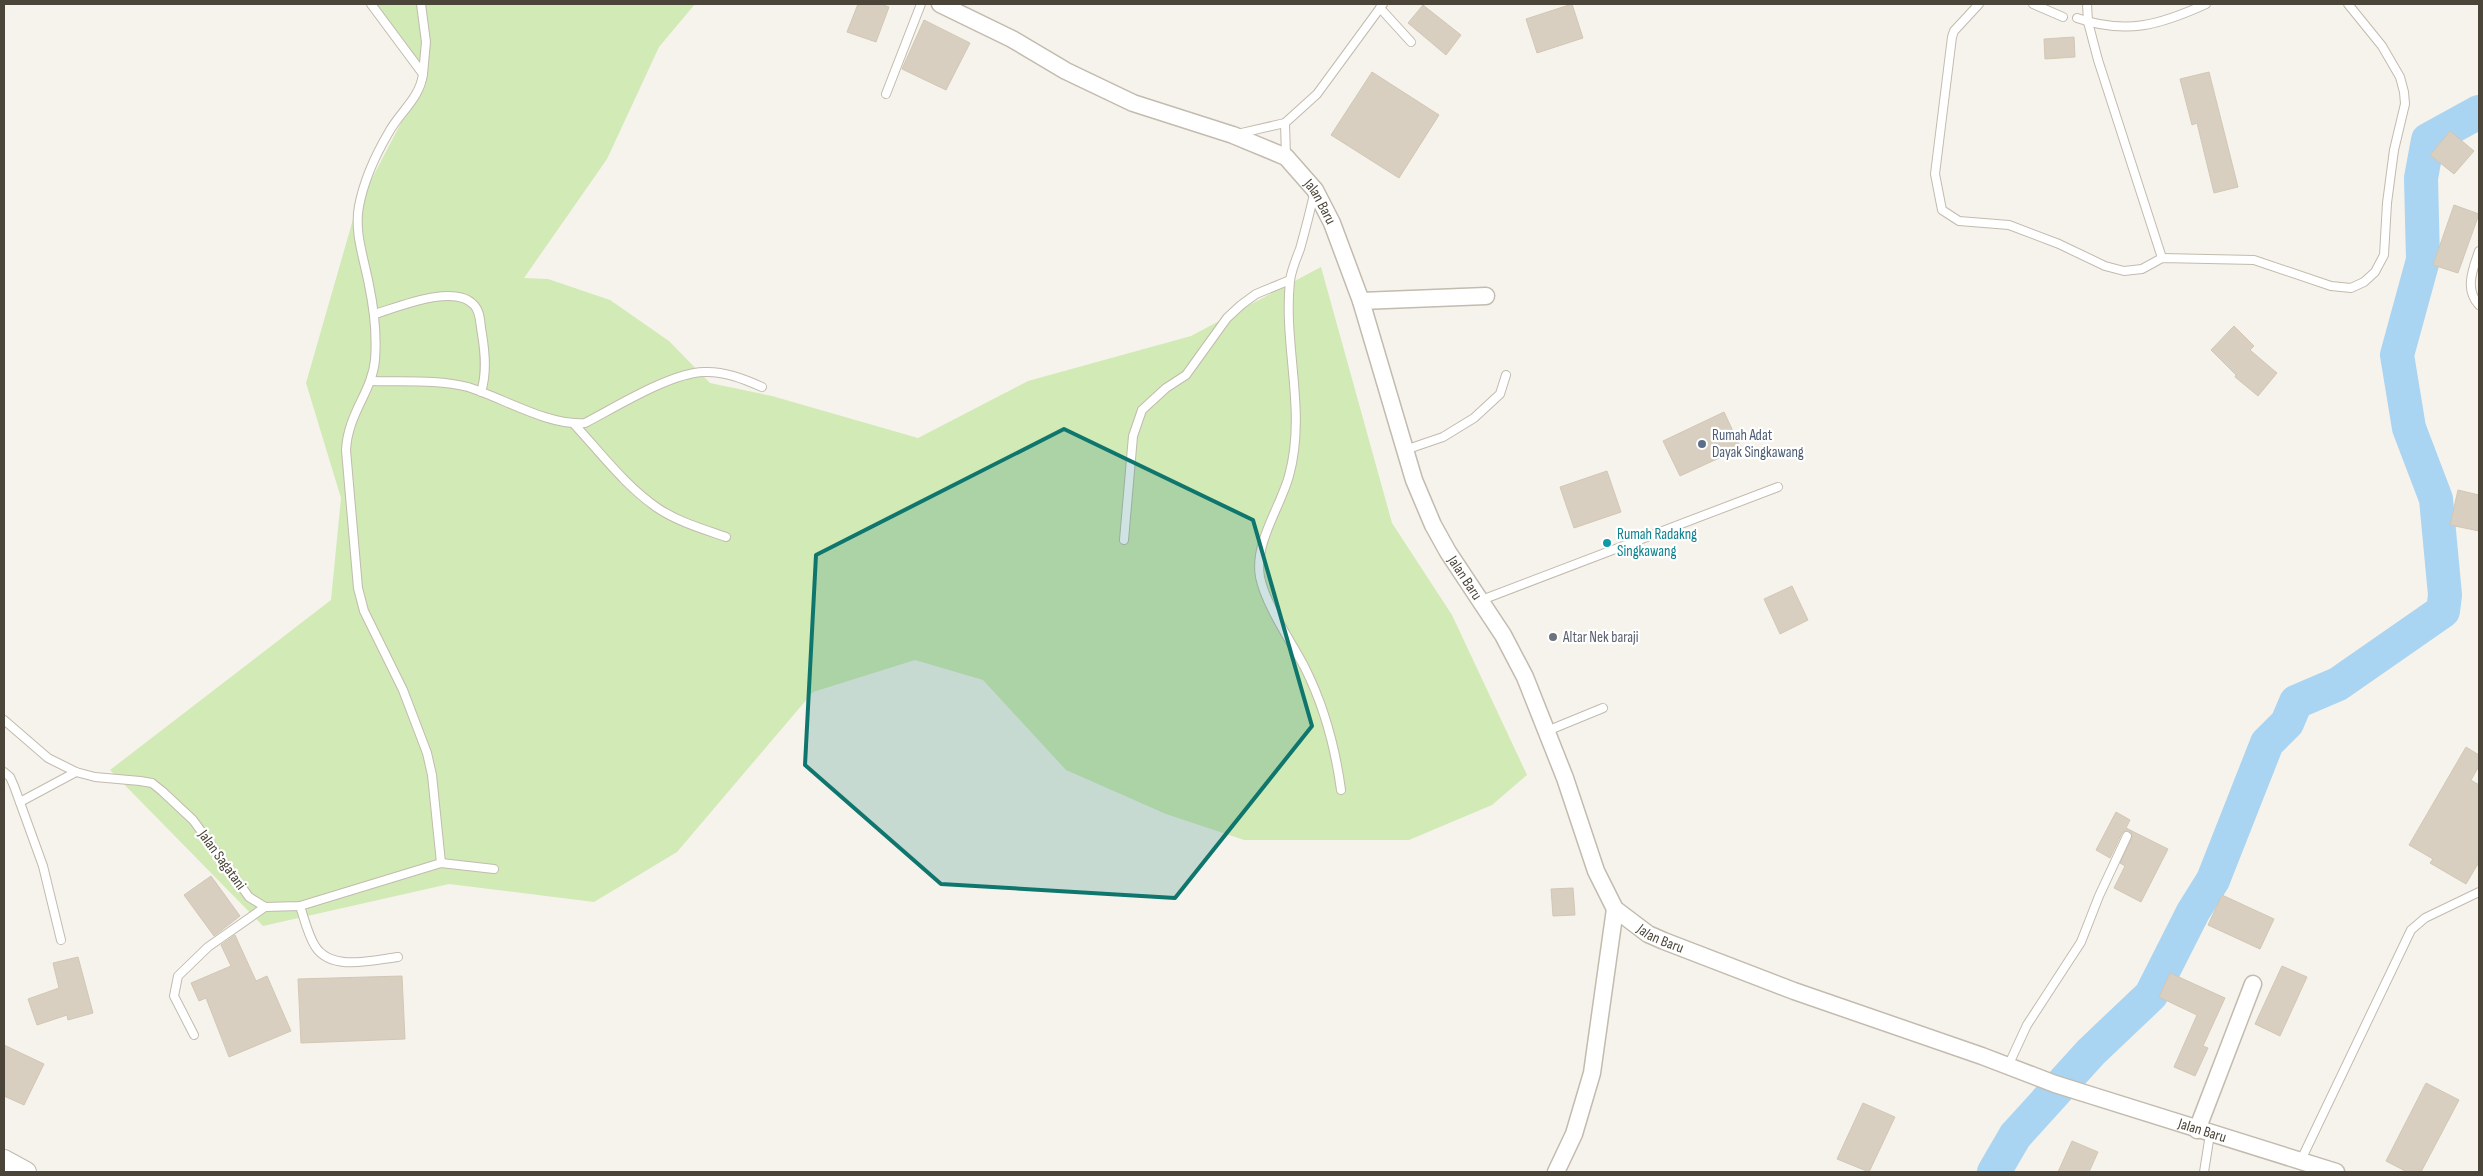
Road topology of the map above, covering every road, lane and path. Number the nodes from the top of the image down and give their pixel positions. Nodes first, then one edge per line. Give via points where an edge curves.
1 (371, 4) edge
2 (421, 4) edge
3 (921, 4) edge
4 (940, 4) edge
5 (1979, 4) edge
6 (2033, 4) edge
7 (2087, 4) edge
8 (2206, 4) edge
9 (2348, 4) edge
10 (1381, 6) edge
11 (2063, 17) dead end
12 (2076, 18) dead end
13 (2088, 22) junction
14 (1411, 42) dead end
15 (423, 74) junction
16 (886, 94) dead end
17 (1285, 122) junction
18 (1233, 135) junction
19 (1286, 157) junction
20 (1316, 190) junction
21 (2479, 251) edge
22 (2162, 258) junction
23 (1290, 280) junction
24 (1486, 296) dead end
25 (1362, 301) junction
26 (2479, 305) edge
27 (375, 314) junction
28 (1506, 374) dead end
29 (371, 380) junction
30 (762, 387) dead end
31 (482, 392) junction
32 (574, 424) junction
33 (1405, 450) junction
34 (1778, 487) dead end
35 (726, 537) dead end
36 (1124, 540) dead end
37 (1479, 601) junction
38 (1603, 708) dead end
39 (4, 720) edge
40 (1547, 732) junction
41 (4, 772) edge
42 (76, 772) junction
43 (1340, 790) dead end
44 (20, 802) junction
45 (2127, 836) dead end
46 (442, 863) junction
47 (494, 868) dead end
48 (2479, 892) edge
49 (300, 906) junction
50 (265, 907) junction
51 (1615, 909) junction
52 (61, 940) dead end
53 (398, 957) dead end
54 (2252, 984) dead end
55 (194, 1034) dead end
56 (2008, 1066) junction
57 (2204, 1132) junction
58 (4, 1160) edge
59 (2301, 1160) junction
60 (26, 1172) edge
61 (1556, 1172) edge
62 (2204, 1172) edge
63 (2336, 1172) edge

1 - 15 lane
2 - 15 lane via 426,42
3 - 16 lane
4 - 18 street, Jalan Baru via 1134,103
5 - 22 lane via 1954,31 1952,38 1935,174 1942,210 1959,221 2009,225 2124,271 2149,267
6 - 11 lane
7 - 13 lane
8 - 13 lane via 2137,27 2117,28
9 - 22 lane via 2382,46 2404,92 2405,104 2388,194 2384,255 2375,272 2350,288 2331,286 2254,260
10 - 14 lane
10 - 17 lane via 1317,94
12 - 13 lane
13 - 22 lane
15 - 27 lane via 422,85 380,149 359,207 358,237
17 - 18 lane
17 - 19 lane
18 - 19 street, Jalan Baru
19 - 20 street, Jalan Baru
20 - 23 lane
20 - 25 street, Jalan Baru
21 - 26 lane via 2470,288 2472,298
23 - 36 lane via 1256,294 1241,305 1227,318 1186,374 1142,410 1133,436
23 - 43 lane via 1297,410 1294,453 1260,552 1259,567 1270,601 1322,705 1334,742
24 - 25 street
25 - 33 street, Jalan Baru
27 - 29 lane via 375,360
27 - 31 lane via 448,294 464,297 479,314 484,349
28 - 33 lane via 1500,394 1474,418 1443,437
29 - 31 lane via 454,385
29 - 46 lane via 347,432 355,569 364,610 403,690 427,753
30 - 32 lane via 722,373 692,373 585,423
31 - 32 lane via 548,418
32 - 35 lane via 616,470 658,508 679,520
33 - 37 street, Jalan Baru via 1433,525
34 - 37 lane
37 - 40 street, Jalan Baru via 1503,635 1525,677
38 - 40 lane
39 - 42 lane, Jalan Sagatani via 48,758
40 - 51 street, Jalan Baru via 1596,871
41 - 44 lane via 10,777
42 - 44 lane
42 - 50 lane, Jalan Sagatani via 140,781 162,791 192,820 249,897
44 - 52 lane via 43,866
45 - 56 lane via 2081,942 2027,1025
46 - 47 lane
46 - 49 lane
48 - 59 lane via 2425,918 2411,930
49 - 50 lane
49 - 53 lane via 314,946 324,956 344,962
50 - 55 lane via 208,947 178,976 174,996
51 - 56 street, Jalan Baru via 1648,934 1664,941 1794,991
51 - 61 street via 1592,1073 1574,1134
54 - 57 street
56 - 57 street, Jalan Baru
57 - 59 street, Jalan Baru
57 - 62 lane
58 - 60 street
59 - 63 street, Jalan Baru

